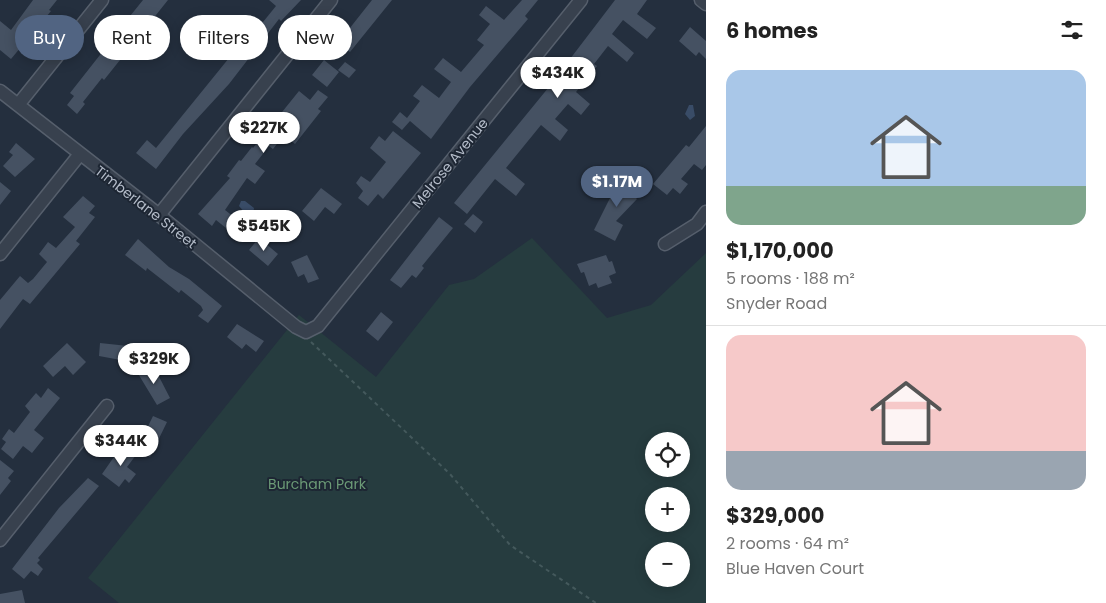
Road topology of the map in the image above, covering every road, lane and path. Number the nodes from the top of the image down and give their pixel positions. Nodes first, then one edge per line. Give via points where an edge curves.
1 (102, 0) edge
2 (331, 0) edge
3 (581, 0) edge
4 (701, 0) edge
5 (706, 4) edge
6 (0, 91) edge
7 (18, 105) junction
8 (80, 154) junction
9 (706, 212) edge
10 (159, 215) junction
11 (665, 244) dead end
12 (0, 254) edge
13 (306, 332) junction
14 (108, 406) dead end
15 (0, 540) edge
16 (596, 603) edge

1 - 7 street
2 - 10 street
3 - 13 street, Melrose Avenue via 318,326
4 - 5 street
6 - 7 street, Timberlane Street
7 - 8 street, Timberlane Street
8 - 10 street, Timberlane Street
8 - 12 street
9 - 11 street via 697,224
10 - 13 street, Timberlane Street
13 - 16 path via 306,337 450,474 510,545
14 - 15 street

